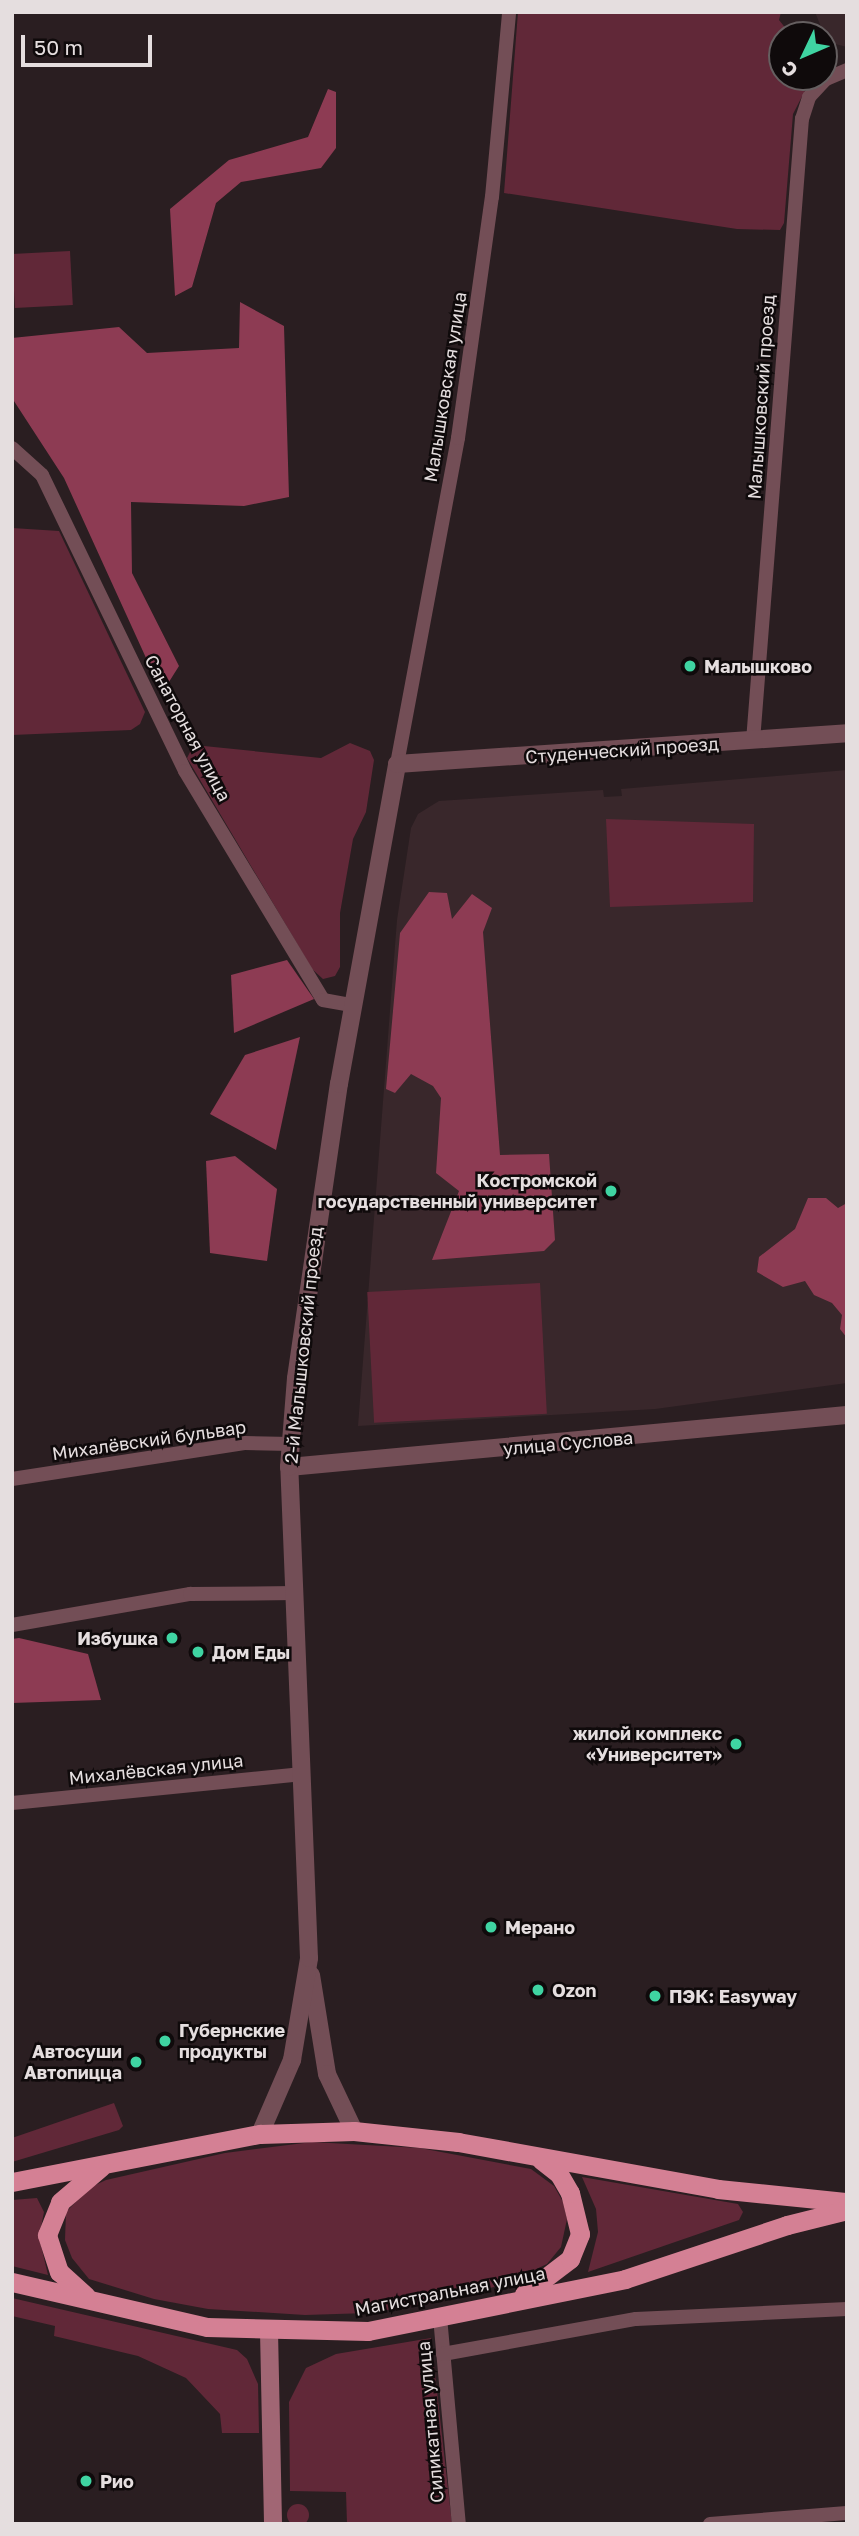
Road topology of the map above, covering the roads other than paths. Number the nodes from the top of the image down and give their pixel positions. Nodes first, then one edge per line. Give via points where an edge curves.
1 (509, 12) edge
2 (843, 70) edge
3 (12, 448) edge
4 (847, 733) edge
5 (753, 741) junction
6 (397, 764) junction
7 (352, 1005) junction
8 (847, 1415) edge
9 (291, 1444) junction
10 (289, 1467) junction
11 (12, 1479) edge
12 (296, 1593) junction
13 (12, 1625) edge
14 (303, 1774) junction
15 (12, 1803) edge
16 (309, 1958) junction
17 (354, 2131) junction
18 (260, 2134) junction
19 (540, 2159) junction
20 (105, 2164) junction
21 (12, 2182) edge
22 (847, 2202) edge
23 (847, 2210) edge
24 (12, 2282) edge
25 (514, 2300) junction
26 (95, 2302) junction
27 (847, 2309) edge
28 (440, 2317) junction
29 (269, 2331) junction
30 (443, 2354) junction
31 (847, 2513) edge
32 (273, 2524) edge
33 (459, 2524) edge
34 (710, 2524) edge

1 - 6 street, Малышковская улица via 492,197 458,438
2 - 5 street, Малышковский проезд via 809,97 802,119
3 - 7 street, Санаторная улица via 42,475 185,771 323,1000
4 - 5 street, Студенческий проезд
5 - 6 street, Студенческий проезд
6 - 7 street, 2-й Малышковский проезд
7 - 9 street, 2-й Малышковский проезд via 307,1282
8 - 10 street, улица Суслова
9 - 10 street, 2-й Малышковский проезд
9 - 11 street, Михалёвский бульвар via 244,1443
10 - 12 street, 2-й Малышковский проезд
12 - 13 street via 190,1594
12 - 14 street, 2-й Малышковский проезд
14 - 15 street, Михалёвская улица
14 - 16 street, 2-й Малышковский проезд
16 - 17 street via 327,2074
16 - 18 street, 2-й Малышковский проезд via 292,2060
17 - 18 highway
17 - 19 highway via 458,2142
18 - 20 highway
19 - 22 highway via 718,2189
19 - 25 highway via 559,2174 570,2193 579,2234 570,2259
20 - 21 highway
20 - 26 highway via 60,2202 47,2235 59,2272
23 - 25 highway, Магистральная улица via 787,2225 625,2280
24 - 26 highway, Магистральная улица
25 - 28 highway, Магистральная улица
26 - 29 highway, Магистральная улица via 207,2327
27 - 30 street via 636,2319
28 - 29 highway, Магистральная улица via 368,2331
28 - 30 street, Силикатная улица
29 - 32 main road
30 - 33 street, Силикатная улица
31 - 34 street

